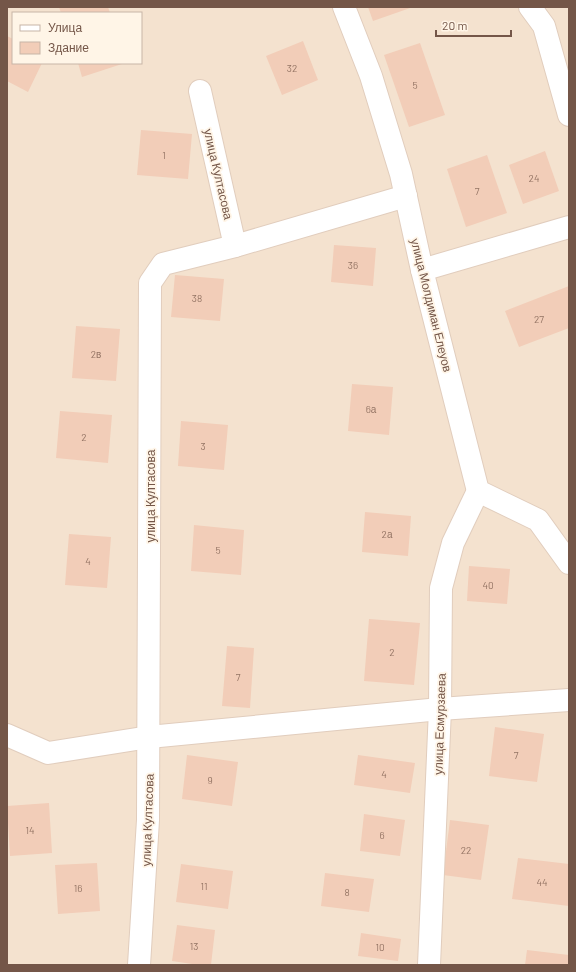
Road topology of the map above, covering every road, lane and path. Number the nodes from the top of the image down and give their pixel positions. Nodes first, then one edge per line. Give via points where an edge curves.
1 (344, 7) edge
2 (530, 7) edge
3 (200, 91) dead end
4 (569, 116) edge
5 (406, 196) junction
6 (569, 227) edge
7 (235, 246) junction
8 (422, 270) junction
9 (478, 491) junction
10 (569, 563) edge
11 (569, 700) edge
12 (440, 709) junction
13 (7, 734) edge
14 (149, 737) junction
15 (139, 965) edge
16 (429, 965) edge

1 - 5 street, улица Молдиман Елеуов via 371,76
2 - 4 street via 544,26
3 - 7 street, улица Култасова
5 - 7 street
5 - 8 street, улица Молдиман Елеуов
6 - 8 street
7 - 14 street, улица Култасова via 163,264 150,283
8 - 9 street, улица Молдиман Елеуов
9 - 10 street via 538,520
9 - 12 street, улица Есмурзаева via 453,543 441,588
11 - 12 street
12 - 14 street
12 - 16 street, улица Есмурзаева
13 - 14 street via 48,753
14 - 15 street, улица Култасова via 148,820

